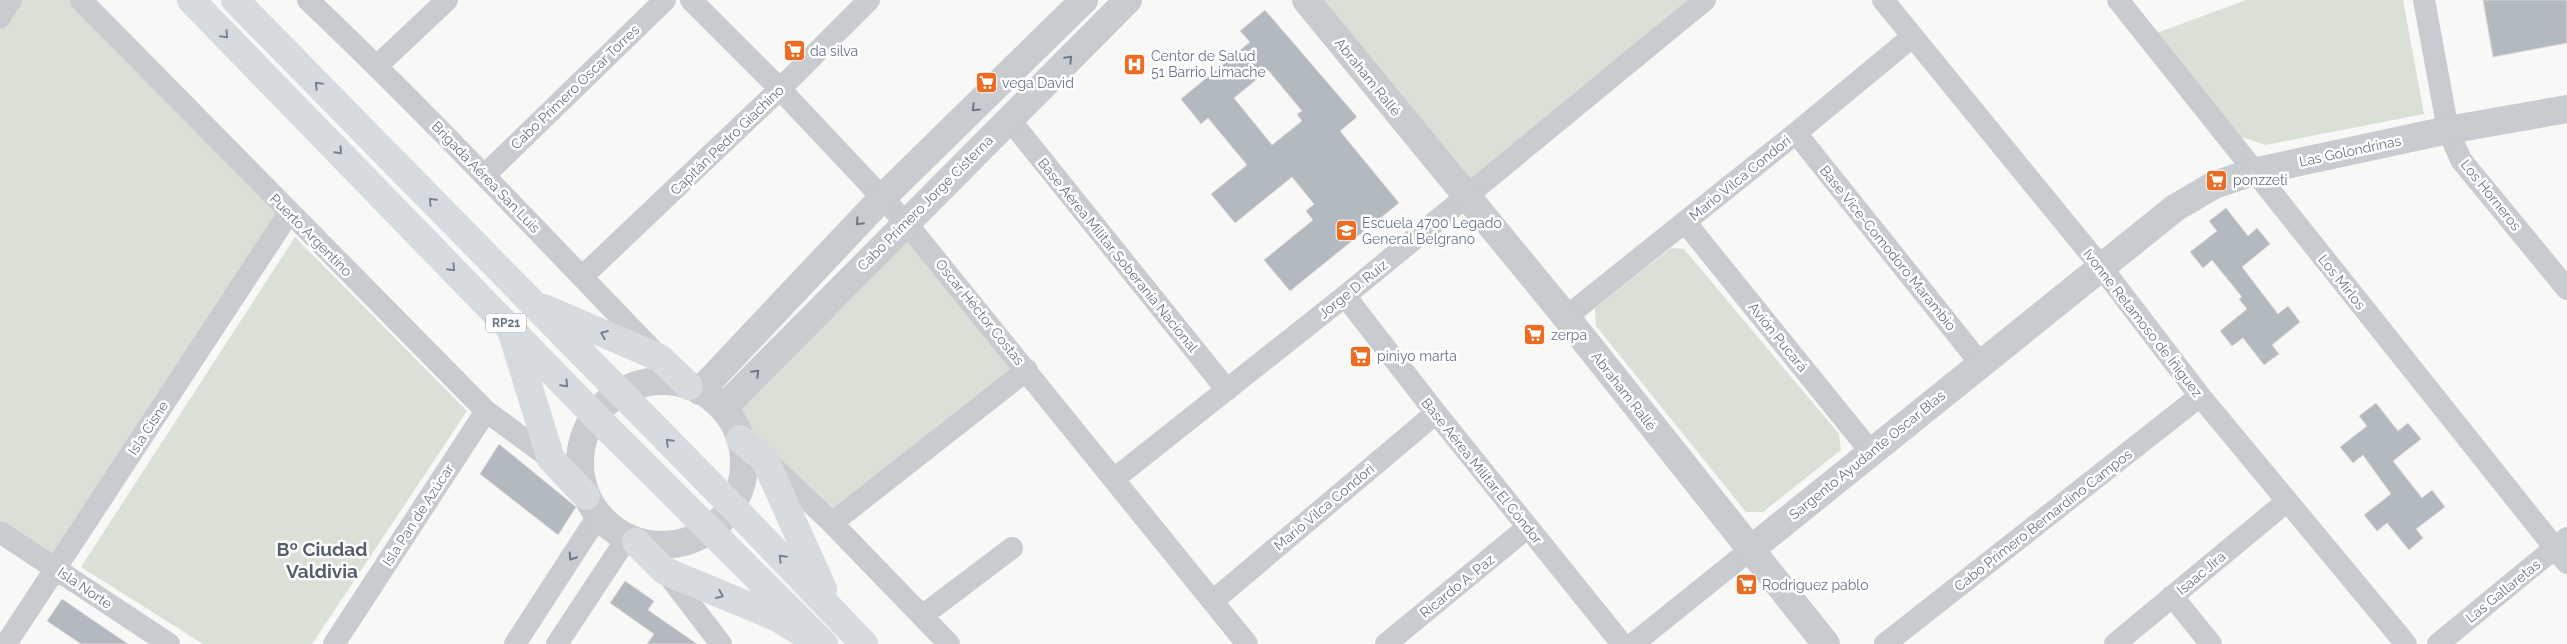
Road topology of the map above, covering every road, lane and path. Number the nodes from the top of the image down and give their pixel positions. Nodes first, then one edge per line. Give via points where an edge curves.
1 (11, 0) edge
2 (81, 0) edge
3 (191, 0) edge
4 (235, 0) edge
5 (308, 0) edge
6 (447, 0) edge
7 (665, 0) edge
8 (691, 0) edge
9 (869, 0) edge
10 (1084, 0) edge
11 (1128, 0) edge
12 (1306, 0) edge
13 (1883, 0) edge
14 (2118, 0) edge
15 (2424, 0) edge
16 (1697, 3) edge
17 (0, 17) edge
18 (1912, 37) junction
19 (377, 66) junction
20 (780, 88) junction
21 (2567, 109) edge
22 (1009, 119) junction
23 (2448, 130) junction
24 (1796, 133) junction
25 (2253, 172) junction
26 (485, 175) junction
27 (884, 197) junction
28 (1466, 197) junction
29 (289, 213) junction
30 (906, 222) junction
31 (1685, 222) junction
32 (2102, 268) junction
33 (582, 277) junction
34 (2565, 284) edge
35 (1345, 296) junction
36 (532, 303) junction
37 (1566, 317) junction
38 (510, 327) junction
39 (660, 358) junction
40 (1980, 363) junction
41 (1027, 370) junction
42 (695, 388) junction
43 (1227, 390) junction
44 (620, 393) junction
45 (2200, 396) junction
46 (723, 408) junction
47 (486, 411) junction
48 (1436, 413) junction
49 (595, 416) junction
50 (740, 439) junction
51 (1871, 452) junction
52 (551, 459) junction
53 (765, 460) junction
54 (1114, 479) junction
55 (2286, 502) junction
56 (592, 506) junction
57 (732, 506) junction
58 (832, 523) junction
59 (1528, 527) junction
60 (710, 530) junction
61 (0, 532) edge
62 (632, 540) junction
63 (1012, 548) dead end
64 (1750, 550) junction
65 (2563, 550) edge
66 (56, 568) junction
67 (665, 571) junction
68 (2172, 596) junction
69 (1212, 602) junction
70 (922, 616) junction
71 (857, 637) edge
72 (6, 644) edge
73 (169, 644) edge
74 (334, 644) edge
75 (515, 644) edge
76 (557, 644) edge
77 (721, 644) edge
78 (820, 644) edge
79 (824, 644) edge
80 (949, 644) edge
81 (1247, 644) edge
82 (1386, 644) edge
83 (1622, 644) edge
84 (1633, 644) edge
85 (1826, 644) edge
86 (1886, 644) edge
87 (2115, 644) edge
88 (2211, 644) edge
89 (2406, 644) edge
90 (2438, 644) edge

1 - 17 street
2 - 29 street, Puerto Argentino
3 -> 38 main road, RP21
36 -> 4 main road, RP21
5 - 19 street, Brigada Aérea San Luis
6 - 19 street
7 - 26 street, Cabo Primero Oscar Torres
8 - 20 street, Oscar Héctor Costas
9 - 20 street, Capitán Pedro Giachino
10 -> 27 street
22 -> 11 street, Cabo Primero Jorge Cisterna
12 - 28 street, Abraham Rallé
13 - 18 street, Ivonne Retamoso de Íñiguez
14 - 25 street, Los Mirlos
15 - 23 street, Los Horneros
16 - 28 street, Jorge D. Ruiz
18 - 24 street, Mario Vilca Condori
18 - 32 street, Ivonne Retamoso de Íñiguez
19 - 26 street, Brigada Aérea San Luis
20 - 27 street, Oscar Héctor Costas
20 - 33 street, Capitán Pedro Giachino
21 - 23 street, Las Golondrinas
22 - 30 street, Cabo Primero Jorge Cisterna
22 - 43 street, Base Aérea Militar Soberanía Nacional
23 - 25 street, Las Golondrinas
23 - 34 street, Los Horneros via 2461,160
24 - 31 street, Mario Vilca Condori
24 - 40 street, Base Vice-Comodoro Marambio
25 - 32 street, Las Golondrinas via 2214,185 2175,208
25 - 65 street, Los Mirlos
26 - 33 street, Brigada Aérea San Luis
27 - 30 street, Oscar Héctor Costas
27 -> 42 street
28 - 35 street, Jorge D. Ruiz
28 - 37 street, Abraham Rallé
29 - 47 street, Puerto Argentino
29 - 66 street, Isla Cisne
30 - 41 street, Oscar Héctor Costas
46 -> 30 street, Cabo Primero Jorge Cisterna
31 - 37 street, Mario Vilca Condori
31 - 51 street, Avión Pucará
32 - 40 street, Sargento Ayudante Oscar Blas
32 - 45 street, Ivonne Retamoso de Íñiguez
33 - 39 street, Brigada Aérea San Luis
35 - 43 street, Jorge D. Ruiz
35 - 48 street, Base Aérea Militar El Cóndor
39 -> 36 main road
36 - 44 main road, RP21
37 - 64 street, Abraham Rallé
38 -> 49 main road, RP21
38 - 52 main road
39 - 42 main road
40 - 51 street, Sargento Ayudante Oscar Blas
41 - 54 street, Oscar Héctor Costas
41 - 58 street
42 - 44 street via 666,381 642,384
42 - 46 street
43 - 54 street, Jorge D. Ruiz
44 - 49 street
57 -> 44 main road, RP21
45 - 55 street, Ivonne Retamoso de Íñiguez
45 - 86 street, Cabo Primero Bernardino Campos
46 - 50 street
47 - 52 street, Puerto Argentino
47 - 74 street, Isla Pan de Azúcar
48 - 59 street, Base Aérea Militar El Cóndor
48 - 69 street, Mario Vilca Condori
49 - 56 street via 583,441 580,469
49 - 60 main road, RP21
50 - 53 main road
50 - 57 street via 744,462 741,485
51 - 64 street, Sargento Ayudante Oscar Blas
52 - 56 main road
53 - 58 street
53 - 71 main road via 818,583
54 - 69 street, Oscar Héctor Costas
55 - 68 street, Isaac Jira
55 - 89 street, Ivonne Retamoso de Íñiguez
56 - 62 street via 611,529
56 -> 75 street
57 - 60 street
71 -> 57 main road, RP21
58 - 70 street
59 - 82 street, Ricardo A. Paz
59 - 83 street, Base Aérea Militar El Cóndor
60 - 62 street via 687,542 661,546
60 - 79 main road, RP21
61 - 66 street, Isla Norte
62 - 67 main road
62 - 76 street
63 - 70 street
64 - 84 street, Sargento Ayudante Oscar Blas
64 - 85 street, Abraham Rallé
65 - 90 street, Las Gallaretas
66 - 72 street, Isla Cisne
66 - 73 street, Isla Norte
67 - 77 street
67 -> 78 main road via 778,618
68 - 87 street, Isaac Jira
68 - 88 street
69 - 81 street, Oscar Héctor Costas
70 - 80 street

